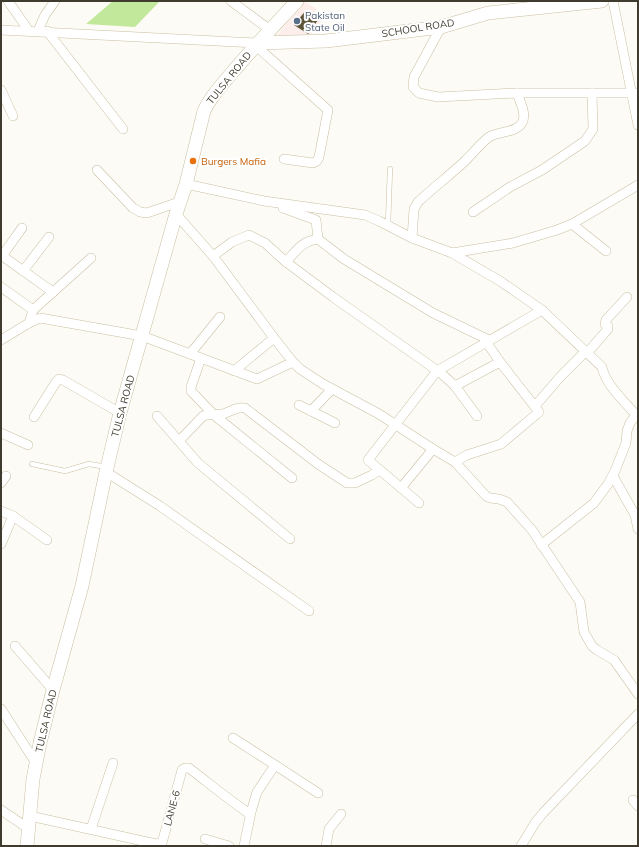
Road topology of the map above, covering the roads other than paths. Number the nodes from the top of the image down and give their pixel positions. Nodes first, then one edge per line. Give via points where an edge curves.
1 (8, 1) edge
2 (55, 1) edge
3 (231, 1) edge
4 (296, 1) edge
5 (602, 1) edge
6 (613, 1) edge
7 (441, 27) junction
8 (1, 30) edge
9 (270, 30) junction
10 (38, 31) junction
11 (256, 44) junction
12 (1, 90) edge
13 (517, 93) junction
14 (592, 93) junction
15 (635, 93) edge
16 (13, 116) dead end
17 (638, 125) edge
18 (123, 129) dead end
19 (284, 159) dead end
20 (390, 169) dead end
21 (97, 170) dead end
22 (186, 184) junction
23 (638, 185) edge
24 (264, 201) junction
25 (178, 208) junction
26 (473, 212) dead end
27 (572, 224) junction
28 (388, 226) junction
29 (22, 228) dead end
30 (50, 236) dead end
31 (412, 238) junction
32 (318, 239) junction
33 (606, 251) dead end
34 (452, 253) junction
35 (2, 256) edge
36 (213, 256) junction
37 (91, 258) dead end
38 (286, 262) junction
39 (23, 271) junction
40 (1, 287) edge
41 (53, 292) junction
42 (627, 297) dead end
43 (33, 310) junction
44 (542, 310) junction
45 (220, 317) dead end
46 (29, 323) junction
47 (142, 336) junction
48 (274, 338) junction
49 (1, 340) edge
50 (488, 341) junction
51 (587, 352) junction
52 (190, 354) junction
53 (201, 358) junction
54 (293, 362) junction
55 (500, 362) junction
56 (437, 370) junction
57 (234, 371) junction
58 (455, 386) junction
59 (332, 389) junction
60 (299, 405) dead end
61 (535, 406) junction
62 (311, 411) junction
63 (120, 413) junction
64 (214, 415) junction
65 (637, 415) edge
66 (157, 416) dead end
67 (477, 416) dead end
68 (34, 417) dead end
69 (335, 423) dead end
70 (395, 424) junction
71 (1, 433) edge
72 (179, 441) junction
73 (28, 445) dead end
74 (433, 449) junction
75 (455, 462) junction
76 (32, 464) dead end
77 (106, 470) junction
78 (379, 470) junction
79 (613, 476) junction
80 (292, 478) dead end
81 (401, 488) junction
82 (419, 503) dead end
83 (1, 511) edge
84 (13, 516) junction
85 (638, 529) edge
86 (290, 539) dead end
87 (48, 540) dead end
88 (1, 544) edge
89 (541, 545) junction
90 (309, 611) dead end
91 (15, 646) dead end
92 (53, 690) junction
93 (638, 694) edge
94 (1, 709) edge
95 (638, 714) edge
96 (234, 738) dead end
97 (36, 762) junction
98 (113, 763) dead end
99 (275, 765) junction
100 (318, 793) dead end
101 (1, 810) edge
102 (250, 814) junction
103 (341, 814) dead end
104 (30, 823) junction
105 (91, 829) junction
106 (205, 839) dead end
107 (27, 846) edge
108 (229, 846) edge
109 (244, 846) edge
110 (326, 846) edge
111 (521, 846) edge

1 - 10 street
2 - 10 street
3 - 9 street
4 - 9 main road, TULSA ROAD
5 - 7 main road, SCHOOL ROAD via 488,13
6 - 15 street
7 - 11 main road, SCHOOL ROAD via 326,41
7 - 13 street via 414,77 413,87 416,91 438,97
8 - 10 street
9 - 11 main road, TULSA ROAD
10 - 11 street
10 - 18 street
11 - 19 street via 328,110 317,161 313,163
11 - 22 main road, TULSA ROAD via 204,110
12 - 16 street
13 - 14 street
13 - 31 street via 524,113 520,126 494,134 482,142 465,161 418,202 414,209
14 - 15 street
14 - 26 street via 593,129 585,141
15 - 17 street
20 - 28 lane
21 - 25 street via 140,212
22 - 24 street
22 - 25 main road, TULSA ROAD
23 - 27 street
24 - 28 street via 365,215
24 - 32 street via 316,220
25 - 36 street
25 - 47 main road, TULSA ROAD
27 - 33 street
27 - 34 street via 513,243
28 - 31 street
29 - 35 street
30 - 39 street
31 - 34 street
32 - 38 street via 308,240
32 - 50 street via 344,259 433,313
34 - 44 street via 500,281
35 - 39 street
36 - 38 street via 232,242 249,235 265,243
36 - 48 street
37 - 41 street
38 - 56 street
39 - 41 street
40 - 43 street
41 - 43 street
42 - 51 street via 606,320 608,330
43 - 46 street
44 - 50 street
44 - 51 street
45 - 52 street
46 - 47 street via 40,318
46 - 49 street
47 - 52 street
47 - 63 main road, TULSA ROAD
48 - 54 street
48 - 57 street
50 - 55 street
50 - 56 street
51 - 61 street via 560,377
51 - 65 street via 602,367 608,382
52 - 53 street
53 - 57 street
53 - 64 street via 190,387
54 - 57 street via 257,379
54 - 59 street
55 - 58 street
55 - 61 street
56 - 58 street
56 - 70 street
58 - 67 street
59 - 62 street
59 - 70 street
60 - 62 street
61 - 75 street via 539,412 502,444 466,455
62 - 69 street
63 - 68 street via 59,379
63 - 77 main road, TULSA ROAD
64 - 72 street via 203,416
64 - 78 street via 245,408 318,464 348,483 355,483
64 - 80 street
65 - 79 street via 630,423
66 - 72 street
70 - 74 street
70 - 78 street via 368,460
71 - 73 street
72 - 86 street via 198,463
74 - 75 street
74 - 81 street
75 - 89 street via 486,496 507,502 532,530
76 - 77 lane via 65,471 89,464
77 - 90 street
77 - 92 main road, TULSA ROAD via 82,586
78 - 81 street
79 - 85 street via 635,514
79 - 89 street via 594,503
81 - 82 street
83 - 84 street
84 - 87 street
84 - 88 street
89 - 93 street via 580,602 584,632 592,646 614,660
91 - 92 street
92 - 97 main road, TULSA ROAD
94 - 97 street
95 - 111 street via 543,813
96 - 99 street
97 - 104 main road, TULSA ROAD
98 - 105 street
99 - 100 street
99 - 102 street via 258,792
101 - 104 street
102 - 105 street, LANE-6 via 189,768 185,768 182,770 162,843 156,844
102 - 109 street
103 - 110 street via 329,829
104 - 105 street, LANE-6
104 - 107 main road, TULSA ROAD
106 - 108 street

